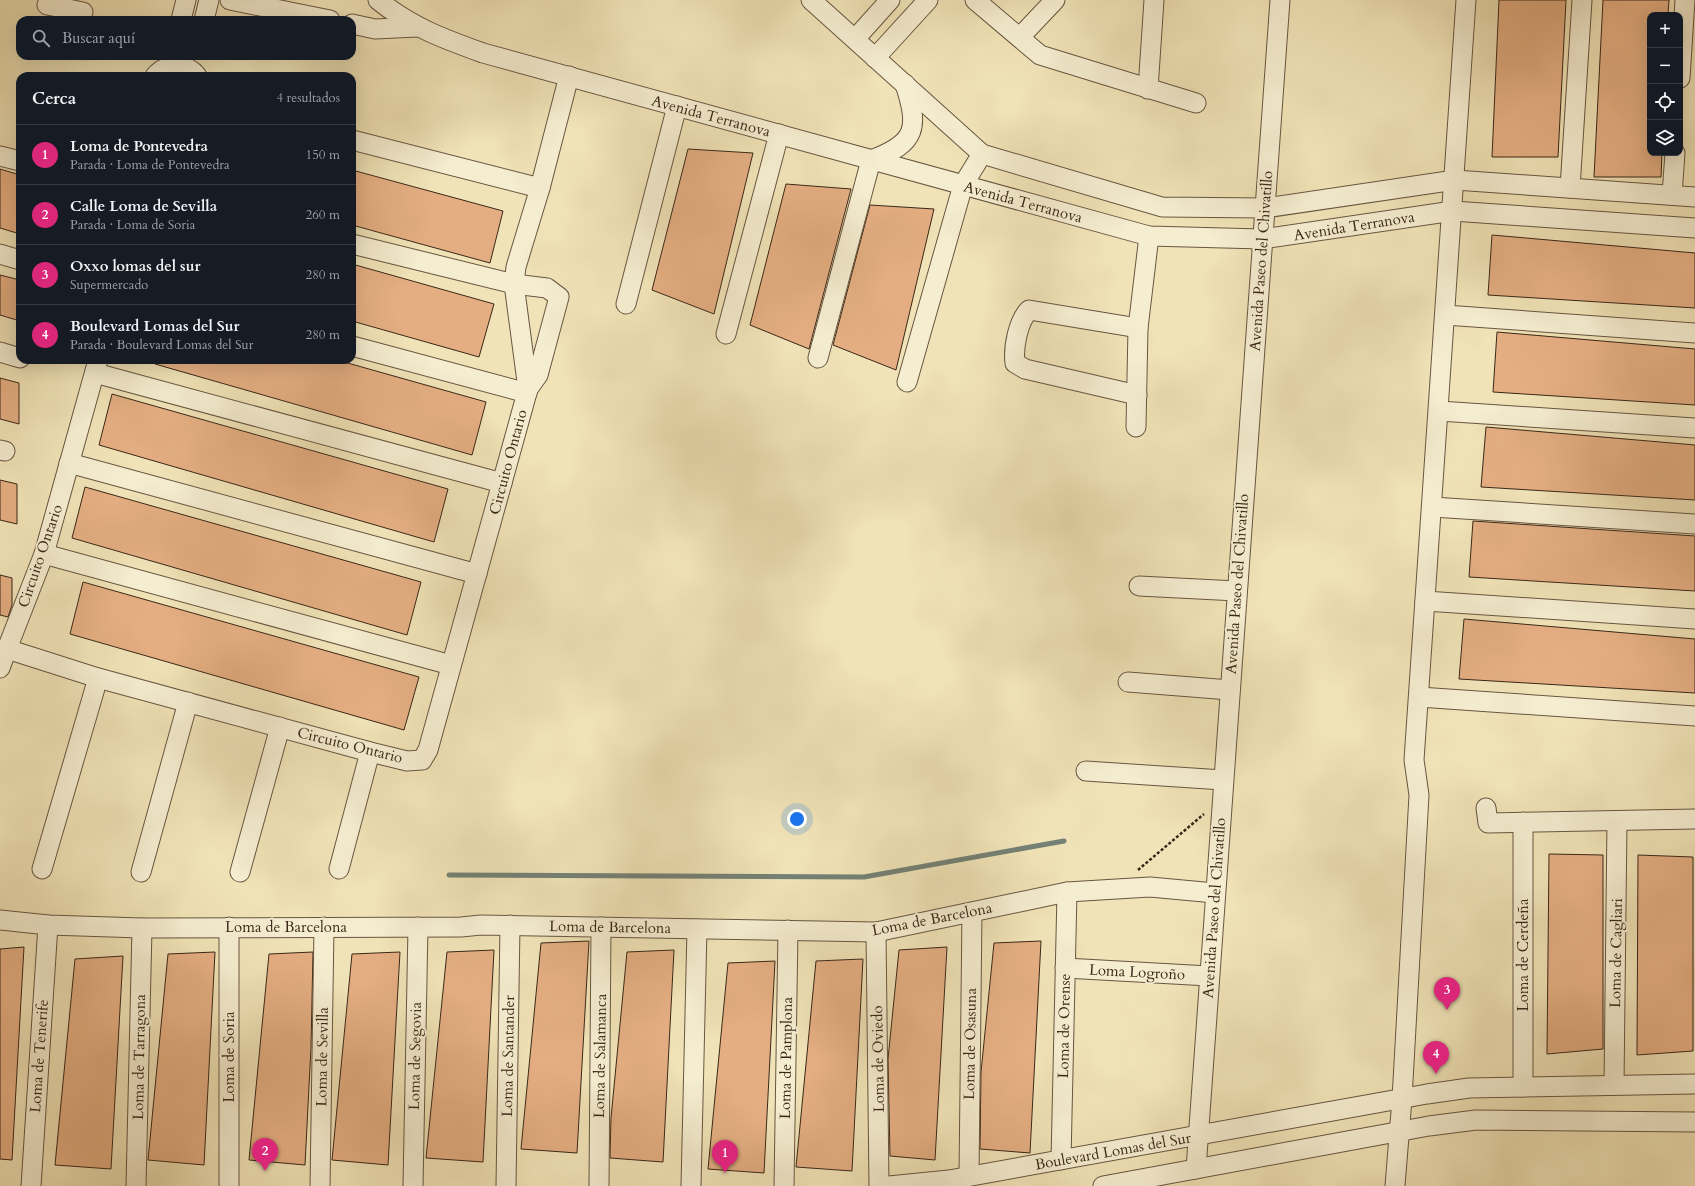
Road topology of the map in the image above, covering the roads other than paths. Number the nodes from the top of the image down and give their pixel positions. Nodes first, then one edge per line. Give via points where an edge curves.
1 (186, 0) edge
2 (209, 0) edge
3 (230, 0) edge
4 (378, 0) edge
5 (811, 0) edge
6 (890, 0) edge
7 (928, 0) edge
8 (975, 0) edge
9 (1055, 0) edge
10 (1154, 0) edge
11 (1280, 0) edge
12 (1466, 0) edge
13 (1582, 0) edge
14 (1685, 0) edge
15 (46, 5) dead end
16 (83, 11) edge
17 (182, 16) edge
18 (205, 16) edge
19 (310, 16) edge
20 (356, 25) edge
21 (417, 27) junction
22 (1020, 37) junction
23 (855, 39) junction
24 (1682, 48) edge
25 (875, 58) junction
26 (166, 66) edge
27 (194, 67) edge
28 (569, 76) junction
29 (905, 84) junction
30 (1148, 88) junction
31 (1196, 103) dead end
32 (677, 106) junction
33 (778, 134) junction
34 (356, 141) edge
35 (982, 154) junction
36 (0, 156) edge
37 (1675, 156) edge
38 (16, 160) edge
39 (872, 160) junction
40 (1455, 180) junction
41 (963, 185) junction
42 (540, 188) junction
43 (1570, 188) junction
44 (1672, 195) junction
45 (1695, 197) edge
46 (1265, 208) junction
47 (1453, 211) junction
48 (1695, 228) edge
49 (1149, 236) junction
50 (1262, 240) junction
51 (356, 245) edge
52 (0, 254) edge
53 (16, 259) edge
54 (514, 284) junction
55 (626, 304) dead end
56 (1446, 316) junction
57 (1138, 328) junction
58 (1695, 333) edge
59 (726, 334) dead end
60 (356, 347) edge
61 (0, 352) edge
62 (16, 357) edge
63 (818, 358) dead end
64 (96, 367) edge
65 (907, 382) dead end
66 (527, 391) junction
67 (1137, 395) junction
68 (1439, 411) junction
69 (1136, 427) dead end
70 (1695, 428) edge
71 (69, 463) junction
72 (502, 483) junction
73 (1432, 507) junction
74 (1695, 524) edge
75 (44, 554) junction
76 (476, 574) junction
77 (1139, 586) dead end
78 (1237, 591) junction
79 (1425, 602) junction
80 (1695, 619) edge
81 (7, 649) junction
82 (451, 665) junction
83 (0, 668) edge
84 (98, 678) junction
85 (1128, 682) dead end
86 (1230, 690) junction
87 (1418, 697) junction
88 (188, 702) junction
89 (1695, 716) edge
90 (280, 727) junction
91 (370, 752) junction
92 (1086, 771) dead end
93 (1223, 789) junction
94 (1486, 808) dead end
95 (1695, 819) edge
96 (1617, 821) junction
97 (1523, 822) junction
98 (42, 869) dead end
99 (339, 869) dead end
100 (140, 872) dead end
101 (240, 872) dead end
102 (1067, 892) junction
103 (1215, 893) junction
104 (972, 912) junction
105 (0, 920) edge
106 (48, 925) junction
107 (510, 925) junction
108 (229, 927) junction
109 (324, 927) junction
110 (418, 927) junction
111 (602, 927) junction
112 (142, 928) junction
113 (697, 929) junction
114 (788, 930) junction
115 (876, 932) junction
116 (1065, 968) junction
117 (1209, 976) junction
118 (1695, 1084) edge
119 (1614, 1085) junction
120 (1523, 1087) junction
121 (1402, 1099) junction
122 (1695, 1122) edge
123 (1400, 1131) junction
124 (1198, 1135) junction
125 (1061, 1160) junction
126 (1196, 1169) junction
127 (969, 1176) junction
128 (31, 1186) edge
129 (136, 1186) edge
130 (229, 1186) edge
131 (320, 1186) edge
132 (413, 1186) edge
133 (506, 1186) edge
134 (599, 1186) edge
135 (691, 1186) edge
136 (784, 1186) edge
137 (879, 1186) edge
138 (889, 1186) edge
139 (1103, 1186) edge
140 (1395, 1186) edge

1 - 17 street
2 - 18 street
3 - 19 street
4 - 21 street, Avenida Terranova
5 - 23 street, Avenida Terranova
6 - 23 street
7 - 25 street
8 - 22 street
9 - 22 street
10 - 30 street
11 - 46 street, Avenida Paseo del Chivatillo
12 - 40 street
13 - 43 street
14 - 24 street
15 - 16 street
20 - 21 street via 375,29
21 - 28 street, Avenida Terranova via 483,53
22 - 30 street via 1040,54
23 - 25 street, Avenida Terranova
25 - 29 street, Avenida Terranova
26 - 27 street
28 - 32 street, Avenida Terranova
28 - 42 street, Circuito Ontario
29 - 35 street, Avenida Terranova
29 - 39 street via 912,106 913,122 910,134 901,145
30 - 31 street
32 - 33 street, Avenida Terranova
32 - 55 street
33 - 39 street, Avenida Terranova
33 - 59 street
34 - 42 street
35 - 41 street
35 - 46 street, Avenida Terranova via 1162,207
36 - 38 street
37 - 44 street
39 - 41 street, Avenida Terranova
39 - 63 street
40 - 43 street, Avenida Terranova
40 - 46 street, Avenida Terranova
40 - 47 street
41 - 49 street, Avenida Terranova
41 - 65 street
42 - 54 street, Circuito Ontario via 516,267
43 - 44 street, Avenida Terranova
44 - 45 street, Avenida Terranova
46 - 50 street, Avenida Paseo del Chivatillo
47 - 48 street, Avenida Terranova
47 - 50 street, Avenida Terranova
47 - 56 street
49 - 50 street, Avenida Terranova
49 - 57 street
50 - 78 street, Avenida Paseo del Chivatillo
51 - 54 street
52 - 53 street
54 - 66 street, Circuito Ontario
54 - 66 street via 547,288 559,297 538,375
56 - 58 street
56 - 68 street
57 - 67 street
57 - 67 street via 1029,310 1023,316 1014,352 1015,364 1025,369
60 - 66 street
61 - 62 street
64 - 71 street, Circuito Ontario
64 - 72 street
66 - 72 street, Circuito Ontario
67 - 69 street
68 - 70 street
68 - 73 street
71 - 75 street, Circuito Ontario
71 - 76 street
72 - 76 street, Circuito Ontario
73 - 74 street
73 - 79 street
75 - 81 street, Circuito Ontario
75 - 82 street
76 - 82 street, Circuito Ontario
77 - 78 street
78 - 86 street, Avenida Paseo del Chivatillo
79 - 80 street
79 - 87 street
81 - 83 street
81 - 84 street, Circuito Ontario
82 - 91 street, Circuito Ontario via 428,750 422,760 407,761
84 - 88 street, Circuito Ontario
84 - 98 street
85 - 86 street
86 - 93 street, Avenida Paseo del Chivatillo
87 - 89 street
87 - 121 street via 1414,760 1418,795
88 - 90 street, Circuito Ontario
88 - 100 street
90 - 91 street, Circuito Ontario
90 - 101 street
91 - 99 street
92 - 93 street
93 - 103 street, Avenida Paseo del Chivatillo
94 - 97 street via 1488,823
95 - 96 street
96 - 97 street
96 - 119 street, Loma de Cagliari
97 - 120 street, Loma de Cerdeña
102 - 103 street, Loma de Barcelona via 1150,887
102 - 104 street, Loma de Barcelona
102 - 116 street, Loma de Orense
103 - 117 street, Avenida Paseo del Chivatillo
104 - 115 street, Loma de Barcelona
104 - 127 street, Loma de Osasuna
105 - 106 street, Loma de Barcelona
106 - 112 street, Loma de Barcelona
106 - 128 street, Loma de Tenerife
107 - 110 street, Loma de Barcelona
107 - 111 street, Loma de Barcelona
107 - 133 street, Loma de Santander
108 - 109 street, Loma de Barcelona
108 - 112 street, Loma de Barcelona
108 - 130 street, Loma de Soria
109 - 110 street, Loma de Barcelona
109 - 131 street, Loma de Sevilla
110 - 132 street, Loma de Segovia
111 - 113 street, Loma de Barcelona
111 - 134 street, Loma de Salamanca
112 - 129 street, Loma de Tarragona
113 - 114 street, Loma de Barcelona
113 - 135 street
114 - 115 street, Loma de Barcelona
114 - 136 street, Loma de Pamplona
115 - 137 street, Loma de Oviedo
116 - 117 street, Loma Logroño
116 - 125 street, Loma de Orense
117 - 124 street, Avenida Paseo del Chivatillo
118 - 119 street, Boulevard Lomas del Sur
119 - 120 street, Boulevard Lomas del Sur
120 - 121 street, Boulevard Lomas del Sur via 1469,1088
121 - 123 street
121 - 124 street, Boulevard Lomas del Sur
122 - 123 street via 1476,1120
123 - 126 street
123 - 140 street
124 - 125 street, Boulevard Lomas del Sur
124 - 126 street, Avenida Paseo del Chivatillo
125 - 127 street, Boulevard Lomas del Sur
126 - 139 street
127 - 138 street, Boulevard Lomas del Sur

